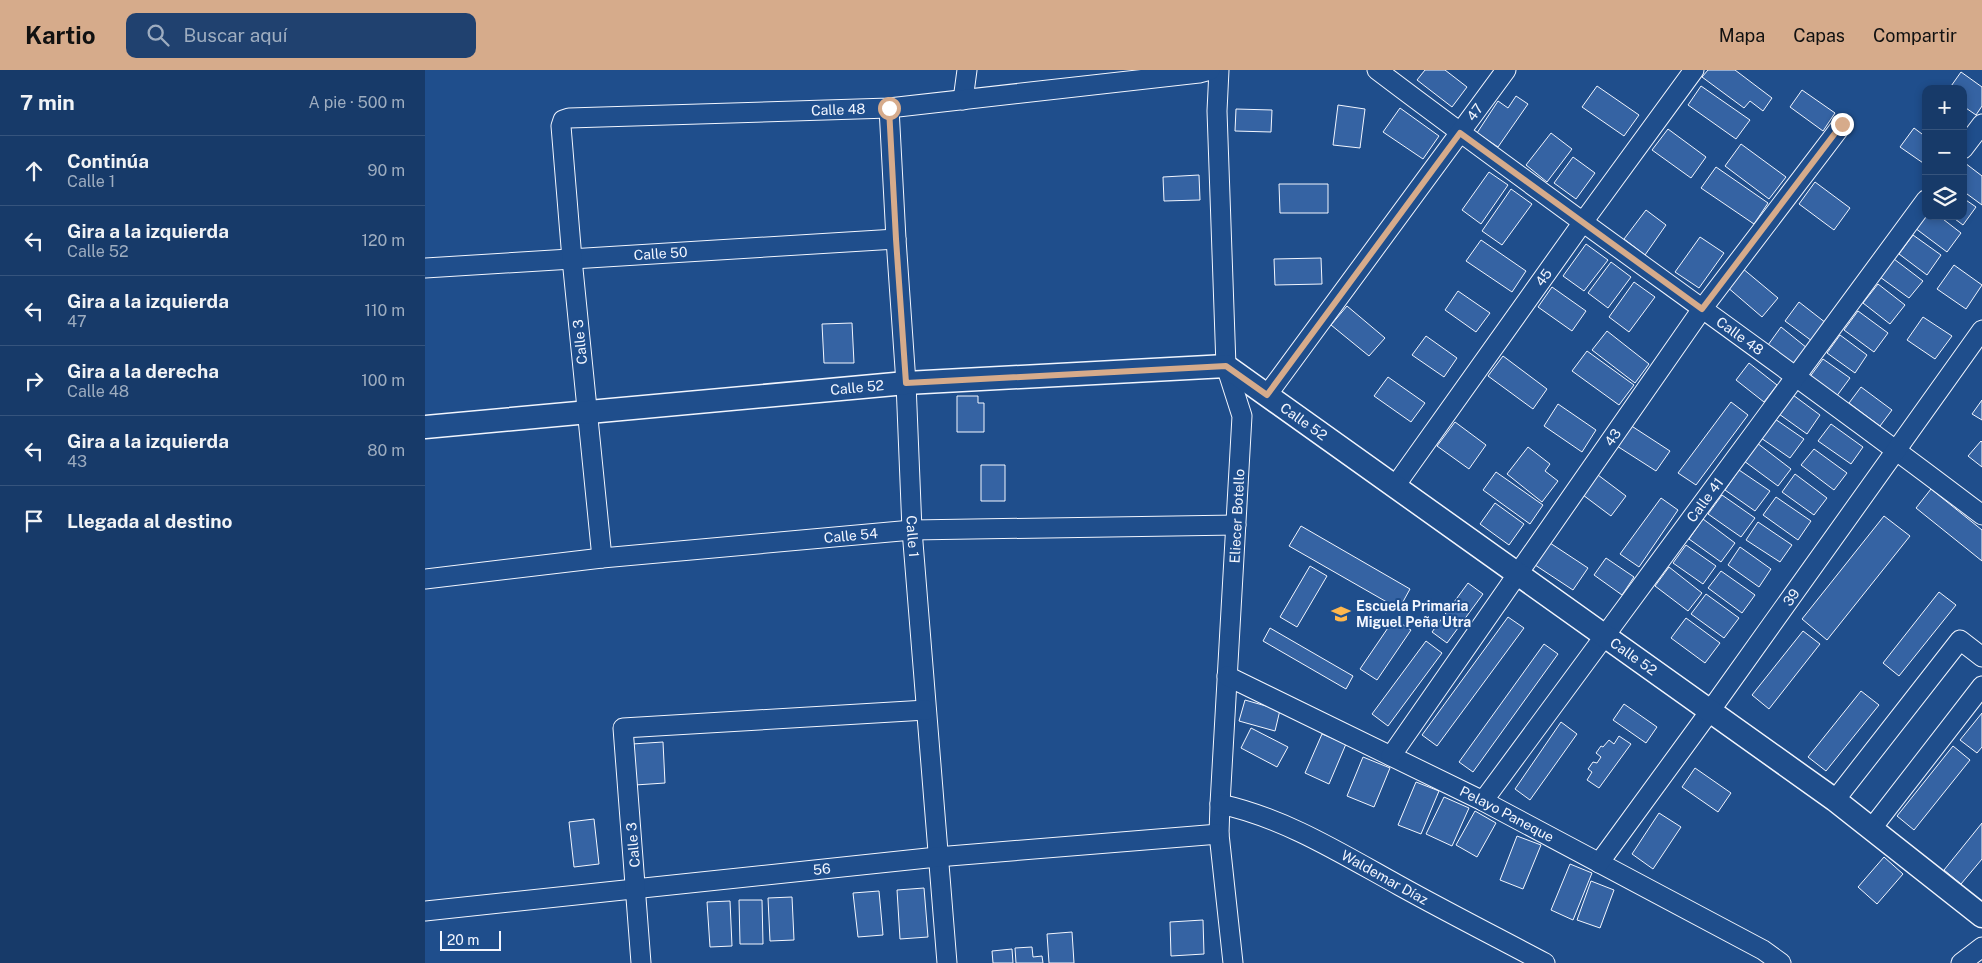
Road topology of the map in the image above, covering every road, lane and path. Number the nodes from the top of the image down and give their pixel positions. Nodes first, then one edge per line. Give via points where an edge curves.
1 (967, 70) edge
2 (1210, 70) edge
3 (1219, 70) edge
4 (1377, 70) edge
5 (1506, 70) edge
6 (1694, 70) edge
7 (963, 100) junction
8 (889, 108) junction
9 (1842, 124) dead end
10 (1982, 124) edge
11 (561, 126) joint
12 (1460, 133) junction
13 (1967, 144) edge
14 (1922, 205) edge
15 (1583, 222) junction
16 (896, 239) junction
17 (572, 259) junction
18 (425, 268) edge
19 (1702, 309) junction
20 (1982, 330) edge
21 (1226, 366) junction
22 (1794, 377) junction
23 (906, 383) junction
24 (1267, 395) junction
25 (587, 411) junction
26 (425, 427) edge
27 (1897, 450) junction
28 (1395, 486) junction
29 (1982, 515) edge
30 (1236, 525) junction
31 (912, 530) junction
32 (601, 558) junction
33 (1517, 573) junction
34 (425, 579) edge
35 (1604, 636) junction
36 (1982, 657) edge
37 (1227, 676) junction
38 (1982, 686) edge
39 (926, 710) junction
40 (1710, 711) junction
41 (1391, 756) junction
42 (1835, 800) junction
43 (1483, 801) junction
44 (1220, 804) junction
45 (1872, 828) junction
46 (1219, 834) junction
47 (937, 857) junction
48 (1599, 863) junction
49 (636, 889) junction
50 (1980, 909) edge
51 (425, 911) edge
52 (1982, 948) edge
53 (641, 963) edge
54 (947, 963) edge
55 (1233, 963) edge
56 (1545, 963) edge
57 (1781, 963) edge
58 (1961, 963) edge

1 - 7 street
2 - 7 street, Calle 48
3 - 21 street, Eliecer Botello via 1217,111
4 - 12 street, Calle 48
5 - 12 street, 47
6 - 15 street, 45
7 - 8 street, Calle 48
8 - 11 street, Calle 48 via 569,118 563,120
8 - 16 street, Calle 1
9 - 19 street, 43
10 - 13 street
11 - 17 street, Calle 3
12 - 15 street, Calle 48
12 - 24 street, 47
14 - 22 street, Calle 41
15 - 19 street, Calle 48
15 - 28 street, 45
16 - 17 street, Calle 50
16 - 23 street, Calle 1
17 - 18 street, Calle 50
17 - 25 street, Calle 3
19 - 22 street, Calle 48
19 - 33 street, 43
20 - 27 street, 39
21 - 23 street, Calle 52
21 - 24 street, Calle 52
21 - 30 street, Eliecer Botello via 1242,416
22 - 27 street, Calle 48
22 - 35 street, Calle 41
23 - 25 street, Calle 52
23 - 31 street, Calle 1
24 - 28 street, Calle 52
25 - 26 street, Calle 52
25 - 32 street, Calle 3
27 - 29 street, Calle 48
27 - 40 street, 39
28 - 33 street, Calle 52
30 - 31 street, Calle 54
30 - 37 street, Eliecer Botello
31 - 32 street, Calle 54
31 - 39 street, Calle 1
32 - 34 street, Calle 54
33 - 35 street, Calle 52
33 - 41 street, 43
35 - 40 street, Calle 52
35 - 43 street, Calle 41
36 - 42 street via 1959,640
37 - 41 street, Pelayo Paneque
37 - 44 street, Eliecer Botello
38 - 45 street
39 - 47 street, Calle 1
39 - 49 street, Calle 3 via 623,728
40 - 42 street, Calle 52
40 - 48 street, 39
41 - 43 street, Pelayo Paneque
42 - 45 street, Calle 52
43 - 48 street, Pelayo Paneque
44 - 46 street, Eliecer Botello
44 - 56 street, Waldemar Díaz via 1248,810 1292,828
45 - 50 street, Calle 52
46 - 47 street, 56
46 - 55 street, Eliecer Botello
47 - 49 street, 56
47 - 54 street, Calle 1
48 - 57 street, Pelayo Paneque via 1763,950
49 - 51 street, 56
49 - 53 street, Calle 3
52 - 58 street

